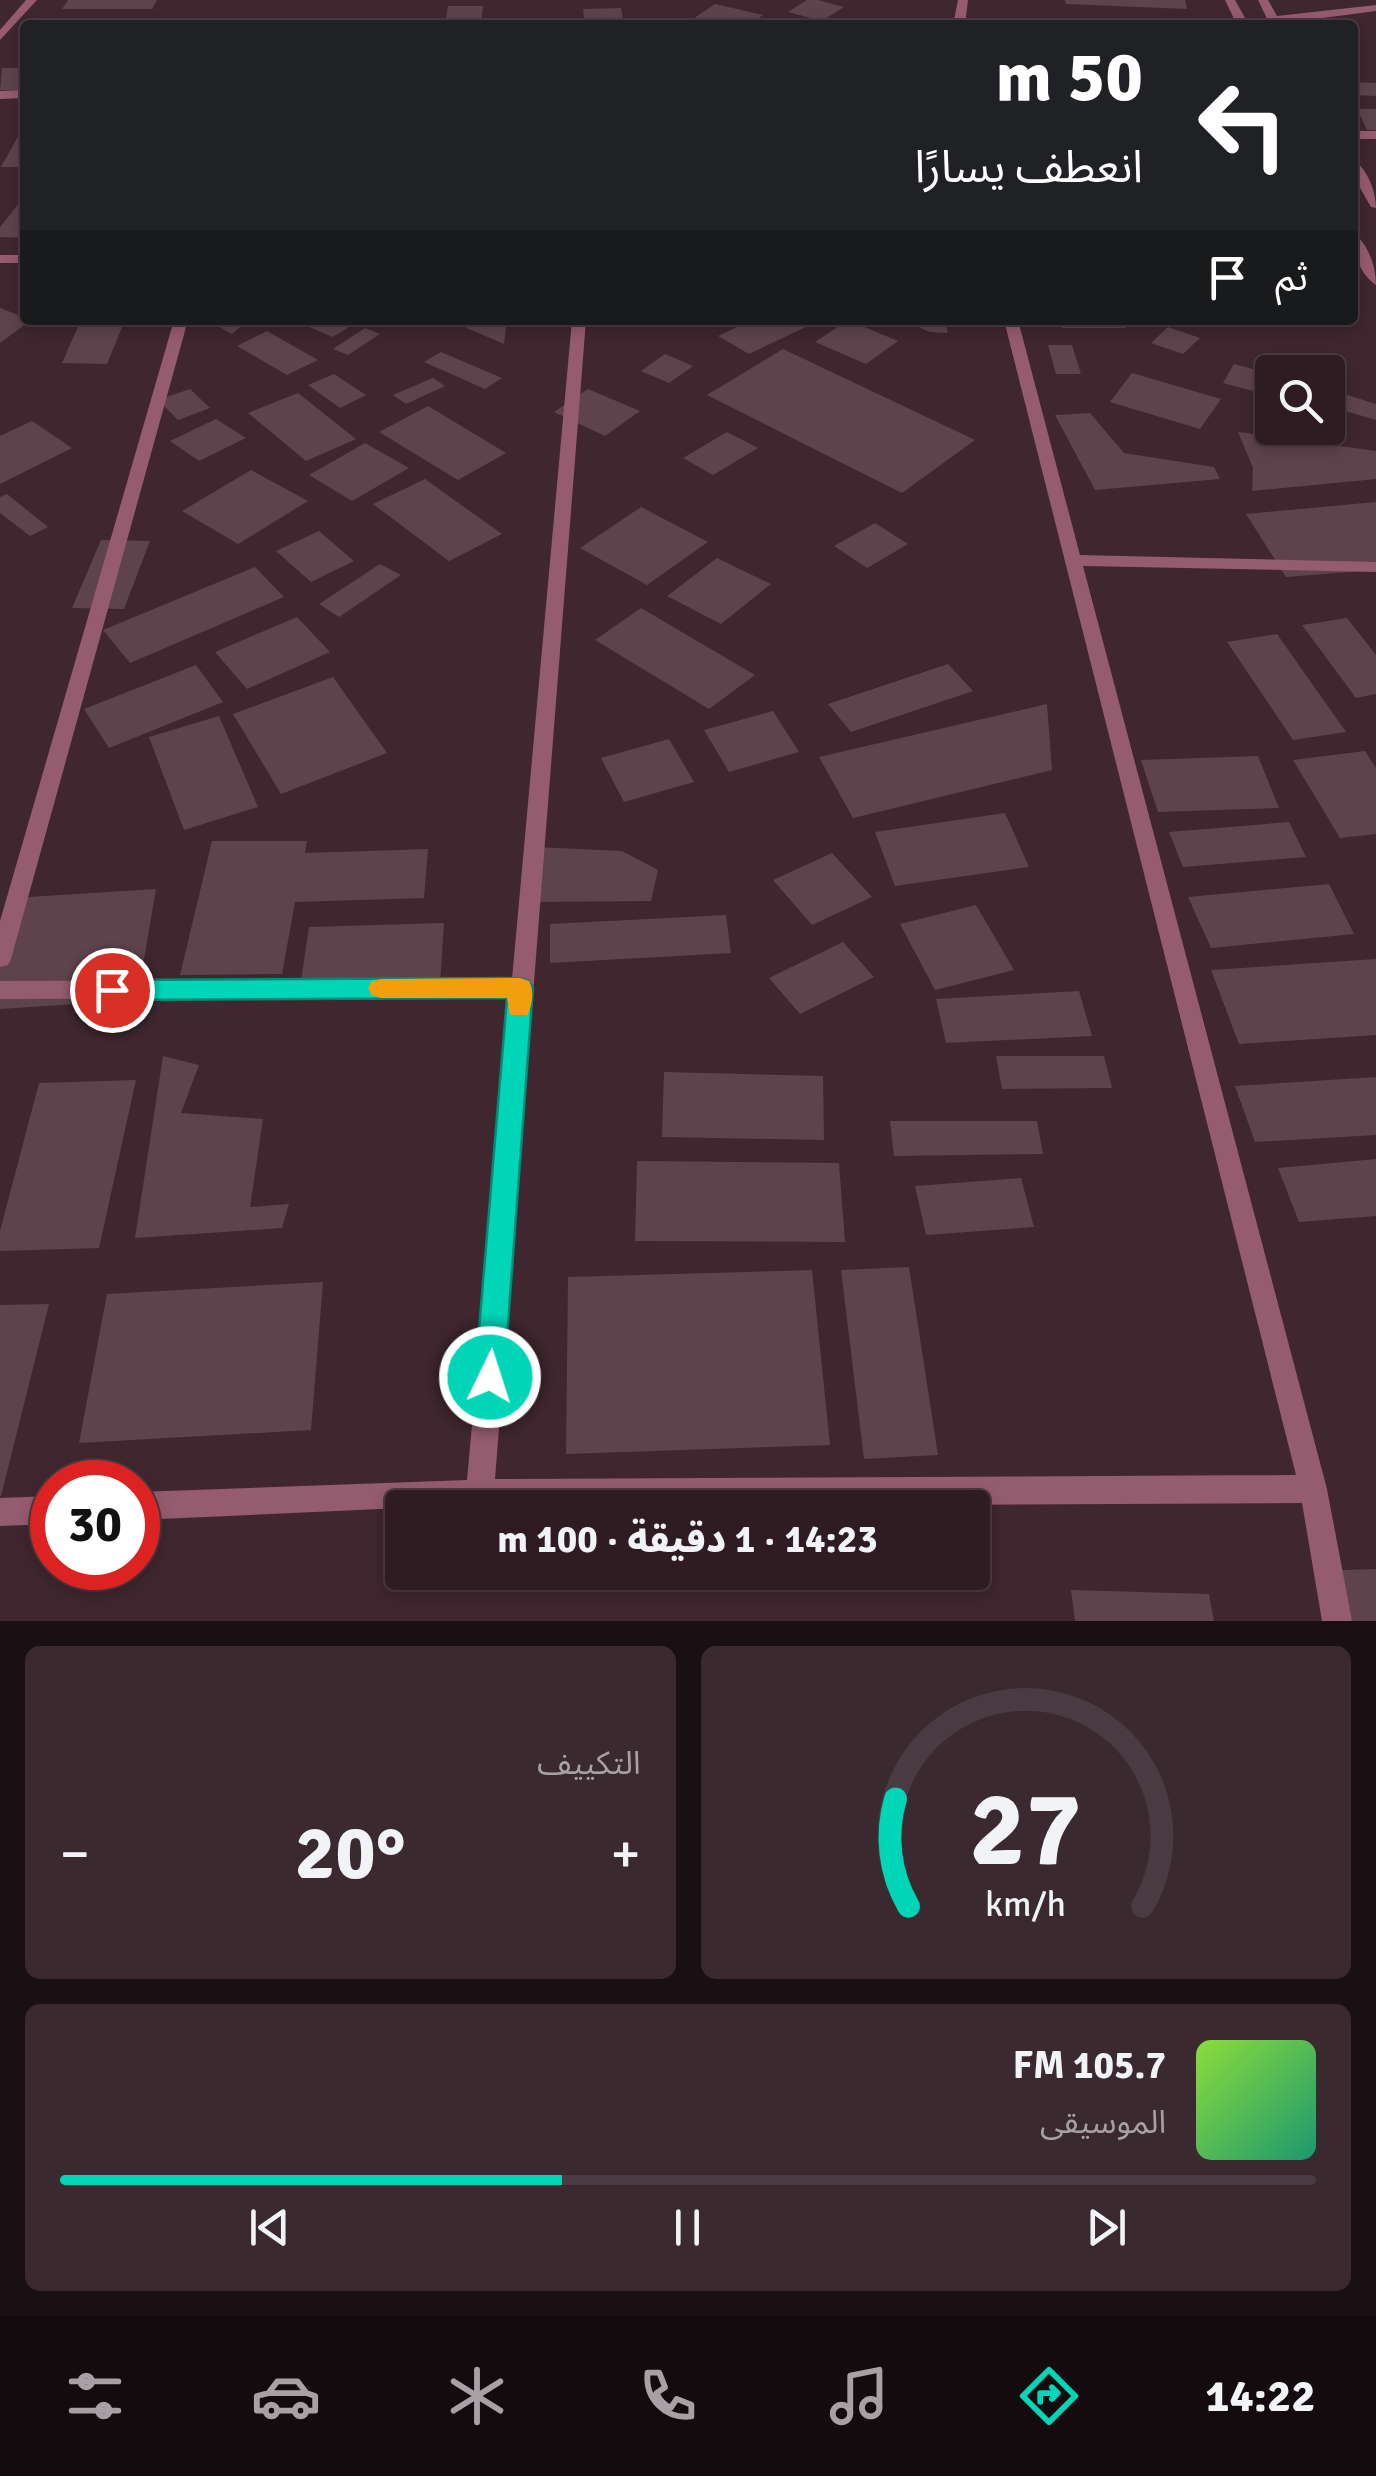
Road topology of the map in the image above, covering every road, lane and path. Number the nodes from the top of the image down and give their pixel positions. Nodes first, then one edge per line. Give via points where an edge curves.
1 (32, 0) edge
2 (1376, 8) edge
3 (1295, 20) edge
4 (0, 37) edge
5 (1358, 172) edge
6 (1376, 204) edge
7 (1358, 247) edge
8 (1376, 281) edge
9 (180, 325) edge
10 (579, 325) edge
11 (1012, 325) edge
12 (1073, 560) junction
13 (1376, 567) edge
14 (0, 960) edge
15 (520, 988) junction
16 (0, 990) edge
17 (1313, 1489) junction
18 (480, 1490) edge
19 (990, 1491) edge
20 (385, 1497) edge
21 (160, 1505) edge
22 (30, 1511) edge
23 (0, 1512) edge
24 (1337, 1621) edge

1 - 4 street
2 - 3 street
5 - 6 street
7 - 8 street
9 - 14 street
10 - 15 street
11 - 12 street
12 - 13 street
12 - 17 street
15 - 16 street
15 - 18 street
17 - 19 street
17 - 24 street
20 - 21 street
22 - 23 street

